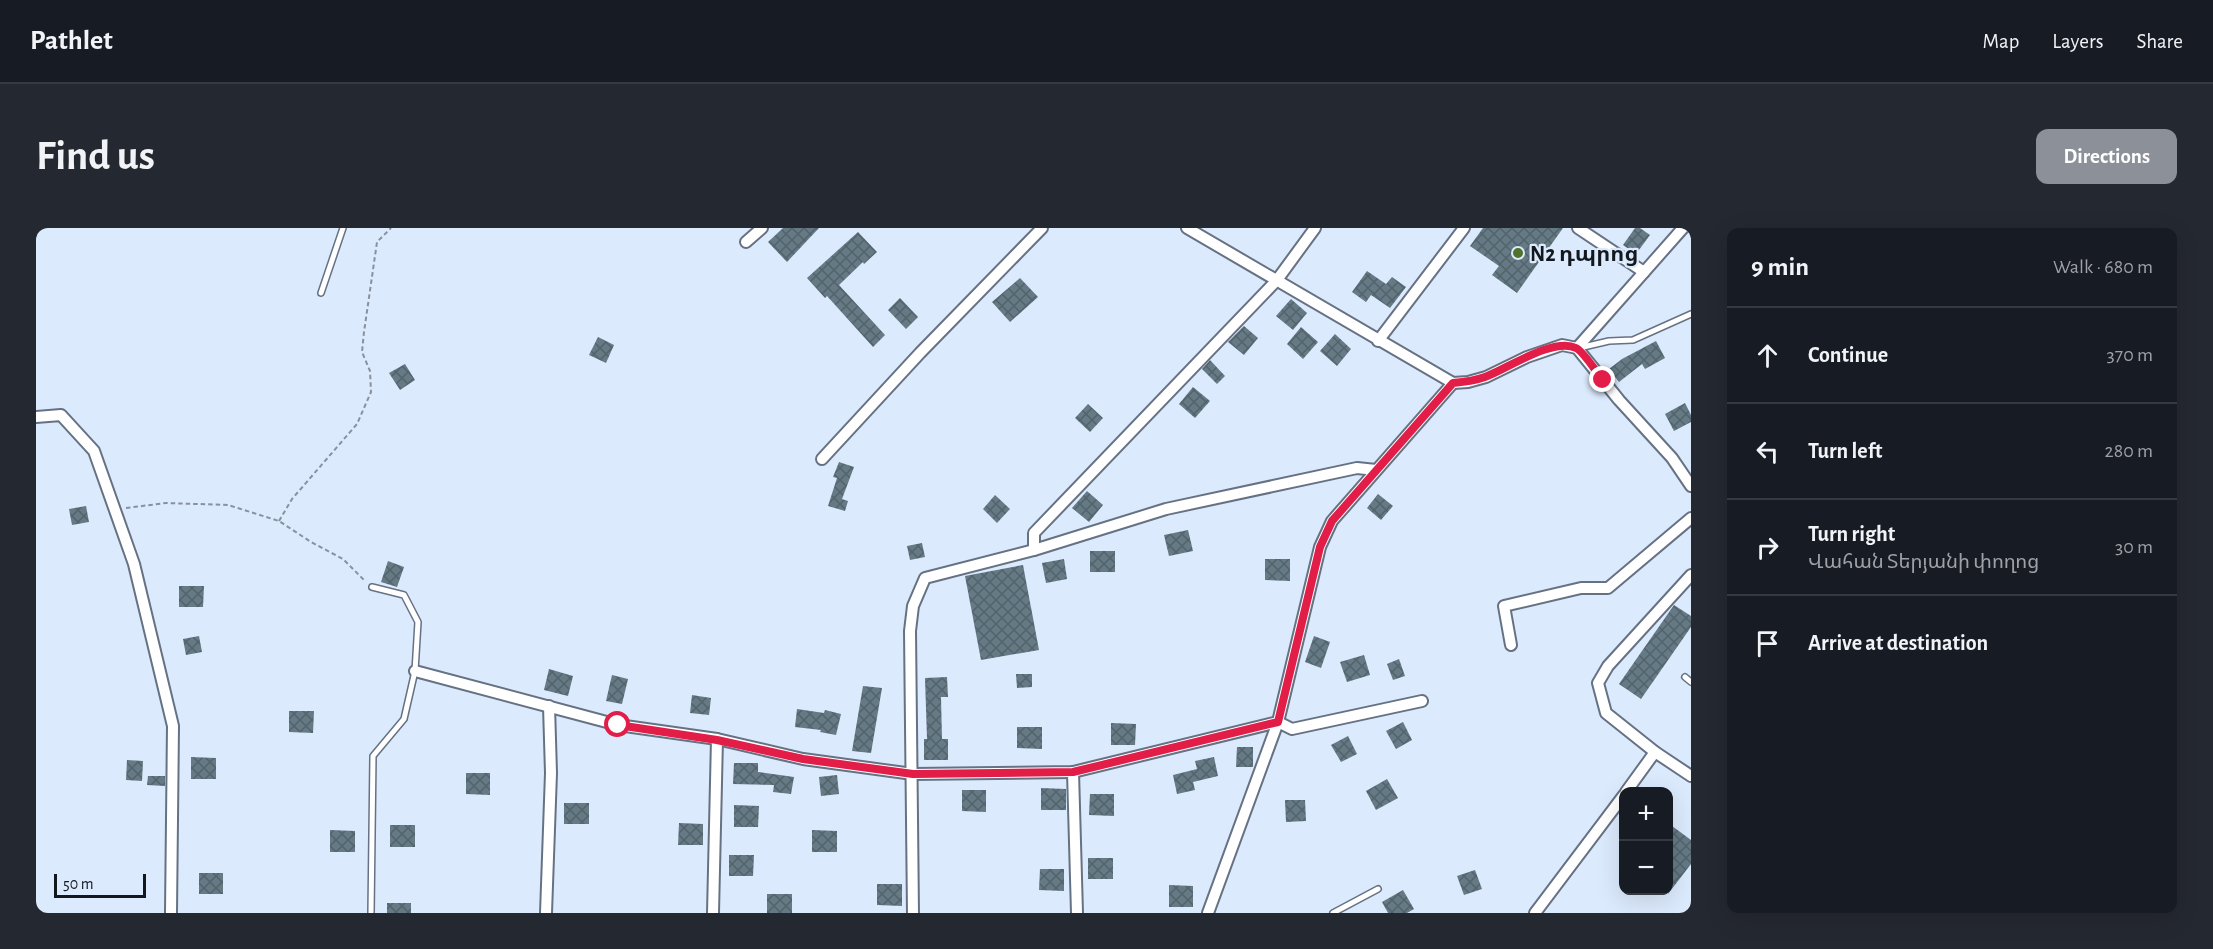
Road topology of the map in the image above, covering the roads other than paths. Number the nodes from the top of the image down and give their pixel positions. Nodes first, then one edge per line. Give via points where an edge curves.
1 (343, 228) edge
2 (762, 228) edge
3 (1042, 228) edge
4 (1187, 228) edge
5 (1315, 228) edge
6 (1464, 228) edge
7 (1578, 228) edge
8 (1683, 228) edge
9 (746, 242) dead end
10 (1644, 272) junction
11 (1277, 280) junction
12 (321, 293) dead end
13 (1691, 314) edge
14 (1378, 340) junction
15 (1577, 348) junction
16 (1453, 383) junction
17 (36, 417) edge
18 (822, 459) dead end
19 (1376, 470) junction
20 (1691, 486) edge
21 (1691, 518) edge
22 (1034, 550) junction
23 (1690, 577) edge
24 (372, 587) road end
25 (1511, 645) dead end
26 (415, 671) junction
27 (1685, 677) dead end
28 (1691, 682) edge
29 (1422, 701) dead end
30 (549, 706) junction
31 (1278, 722) junction
32 (717, 740) junction
33 (1655, 752) junction
34 (1073, 772) junction
35 (913, 774) junction
36 (1691, 776) edge
37 (1629, 787) edge
38 (1619, 801) edge
39 (1378, 889) dead end
40 (171, 913) edge
41 (371, 913) edge
42 (546, 913) edge
43 (713, 913) edge
44 (913, 913) edge
45 (1077, 913) edge
46 (1208, 913) edge
47 (1333, 913) edge
48 (1535, 913) edge

1 - 12 lane
2 - 9 street
3 - 18 street
4 - 11 street
5 - 11 street
6 - 14 street
7 - 10 street
8 - 10 street
10 - 15 street
11 - 14 street
11 - 22 street via 1034,533
13 - 15 lane via 1633,340
14 - 16 street
15 - 16 street via 1562,345 1486,377
15 - 20 street via 1672,458
16 - 19 street
17 - 40 street via 61,416 94,451 134,564 173,726
19 - 22 street via 1357,468 1166,509
19 - 31 street via 1332,521 1320,547
21 - 25 street via 1608,588 1581,588 1504,606
22 - 35 street via 925,578 913,606 910,631
23 - 33 street via 1608,666 1598,683 1606,712
24 - 26 lane via 404,595 418,622
26 - 30 street
26 - 41 lane via 404,719 373,756
27 - 28 lane
29 - 31 street via 1292,729
30 - 32 street via 618,725
30 - 42 street
31 - 34 street
31 - 46 street
32 - 35 street via 803,759
32 - 43 street
33 - 36 street
33 - 37 street
34 - 35 street
34 - 45 street
35 - 44 street
38 - 48 street
39 - 47 lane

